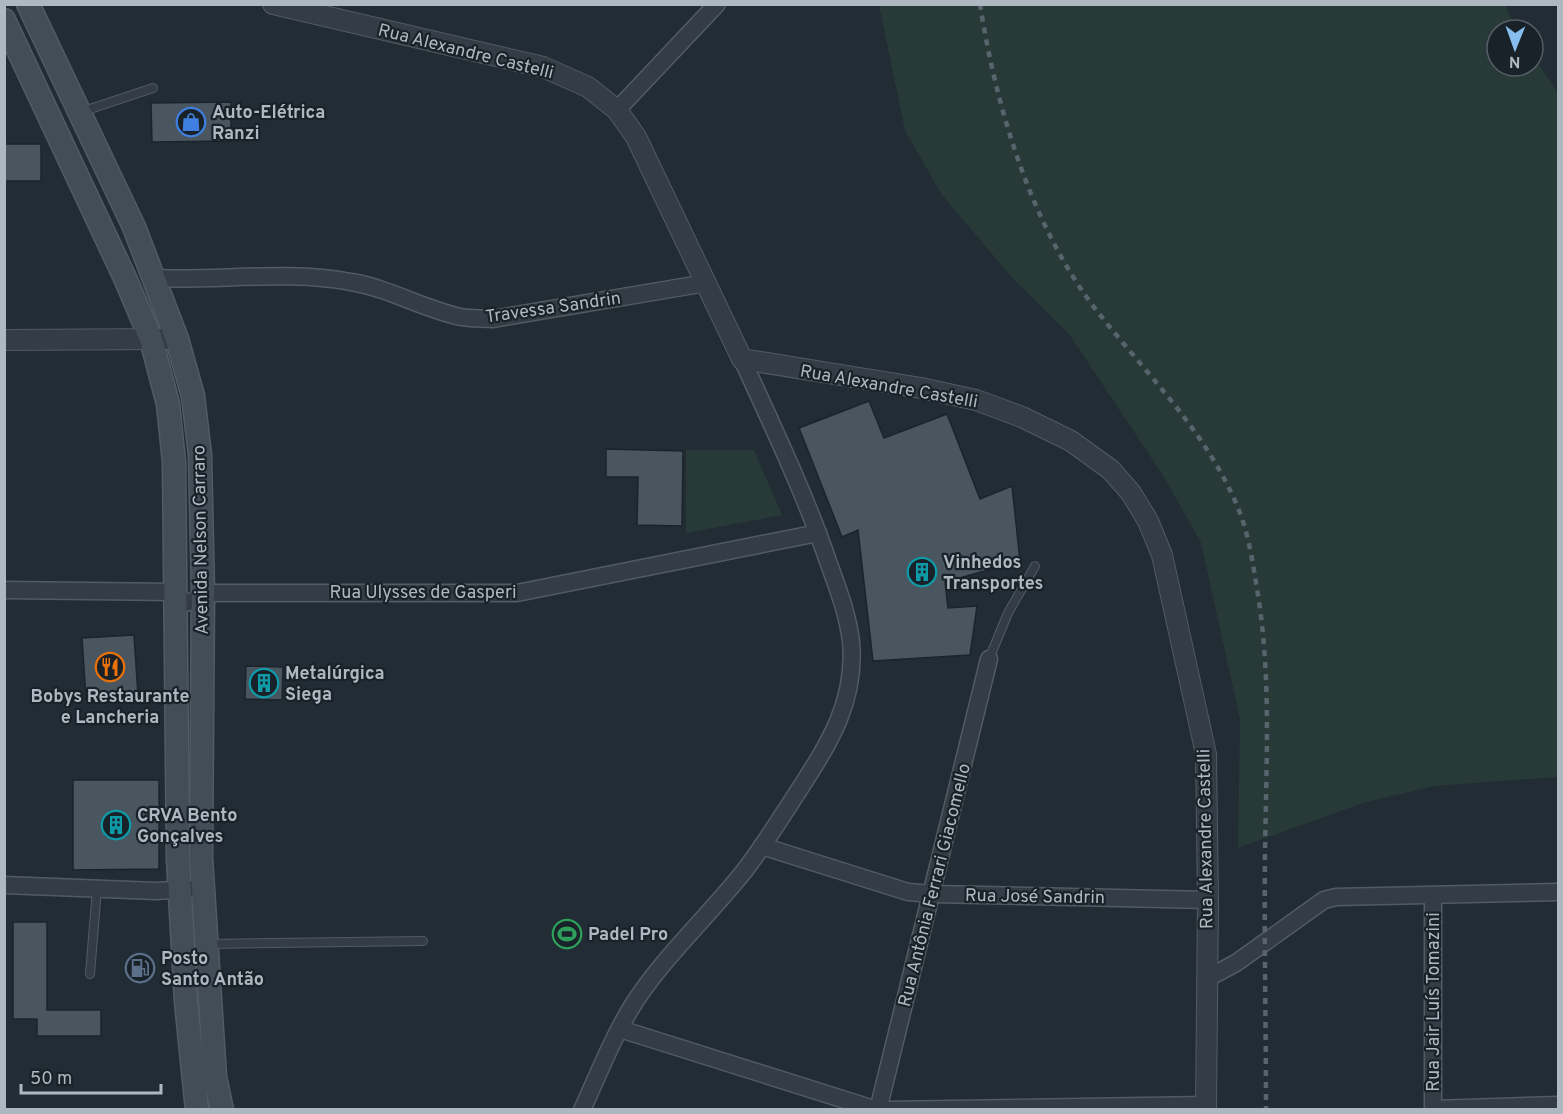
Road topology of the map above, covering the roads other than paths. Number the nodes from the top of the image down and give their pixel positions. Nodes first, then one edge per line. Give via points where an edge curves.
1 (28, 4) edge
2 (273, 4) edge
3 (717, 4) edge
4 (4, 21) edge
5 (153, 88) dead end
6 (78, 109) junction
7 (617, 110) junction
8 (51, 119) junction
9 (124, 278) junction
10 (153, 278) junction
11 (706, 283) junction
12 (151, 339) junction
13 (177, 339) junction
14 (4, 340) edge
15 (742, 360) junction
16 (818, 533) junction
17 (1035, 566) dead end
18 (4, 590) edge
19 (175, 592) junction
20 (203, 593) junction
21 (989, 659) joint
22 (762, 846) junction
23 (201, 857) junction
24 (178, 859) junction
25 (4, 885) edge
26 (203, 888) junction
27 (97, 889) junction
28 (179, 889) junction
29 (1558, 892) edge
30 (932, 894) junction
31 (1433, 895) junction
32 (1208, 900) junction
33 (423, 941) dead end
34 (206, 945) junction
35 (90, 974) dead end
36 (1206, 979) junction
37 (210, 997) junction
38 (186, 1002) junction
39 (620, 1029) junction
40 (1558, 1106) edge
41 (1206, 1107) edge
42 (1433, 1109) edge
43 (197, 1110) edge
44 (222, 1110) edge
45 (582, 1110) edge
46 (878, 1110) edge
47 (885, 1110) edge

1 - 6 main road, Avenida Nelson Carraro
2 - 7 street, Rua Alexandre Castelli via 543,67 588,87
3 - 7 street
4 - 8 main road, Avenida Nelson Carraro
5 - 6 lane
6 - 8 main road
6 - 10 main road, Avenida Nelson Carraro via 134,227
7 - 11 street, Rua Alexandre Castelli via 636,137
8 - 9 main road, Avenida Nelson Carraro
9 - 10 main road
9 - 12 main road, Avenida Nelson Carraro
10 - 11 street, Travessa Sandrin via 278,276 352,282 463,318 493,319
10 - 13 main road, Avenida Nelson Carraro
11 - 15 street, Rua Alexandre Castelli
12 - 13 street
12 - 14 street
12 - 19 main road, Avenida Nelson Carraro via 168,404 174,462
13 - 20 main road, Avenida Nelson Carraro via 193,396 200,455
15 - 16 street
15 - 32 street, Rua Alexandre Castelli via 976,400 1071,441 1118,477 1148,521 1162,555 1201,724 1206,754
16 - 20 street, Rua Ulysses de Gasperi via 517,593
16 - 22 street via 845,610 851,641 848,693 834,731
17 - 21 lane
18 - 19 street, Rua Ulysses de Gasperi
19 - 20 street, Rua Ulysses de Gasperi via 185,603
19 - 24 main road, Avenida Nelson Carraro
20 - 23 main road, Avenida Nelson Carraro
21 - 30 street, Rua Antônia Ferrari Giacomello
22 - 30 street, Rua José Sandrin via 908,892
22 - 39 street via 655,975
23 - 24 main road
23 - 26 main road, Avenida Nelson Carraro
24 - 28 main road, Avenida Nelson Carraro
25 - 27 street
26 - 28 street
26 - 34 main road, Avenida Nelson Carraro
27 - 28 street
27 - 35 lane
28 - 38 main road, Avenida Nelson Carraro
29 - 31 street
30 - 32 street, Rua José Sandrin
30 - 46 street, Rua Antônia Ferrari Giacomello
31 - 36 street via 1324,900 1236,963
31 - 42 street, Rua Jair Luís Tomazini
32 - 36 street, Rua Alexandre Castelli
33 - 34 lane
34 - 37 main road, Avenida Nelson Carraro
36 - 41 street, Rua Alexandre Castelli
37 - 38 main road
37 - 44 main road, Avenida Nelson Carraro via 215,1077
38 - 43 main road, Avenida Nelson Carraro
39 - 45 street
39 - 46 street
40 - 42 street
41 - 47 street

